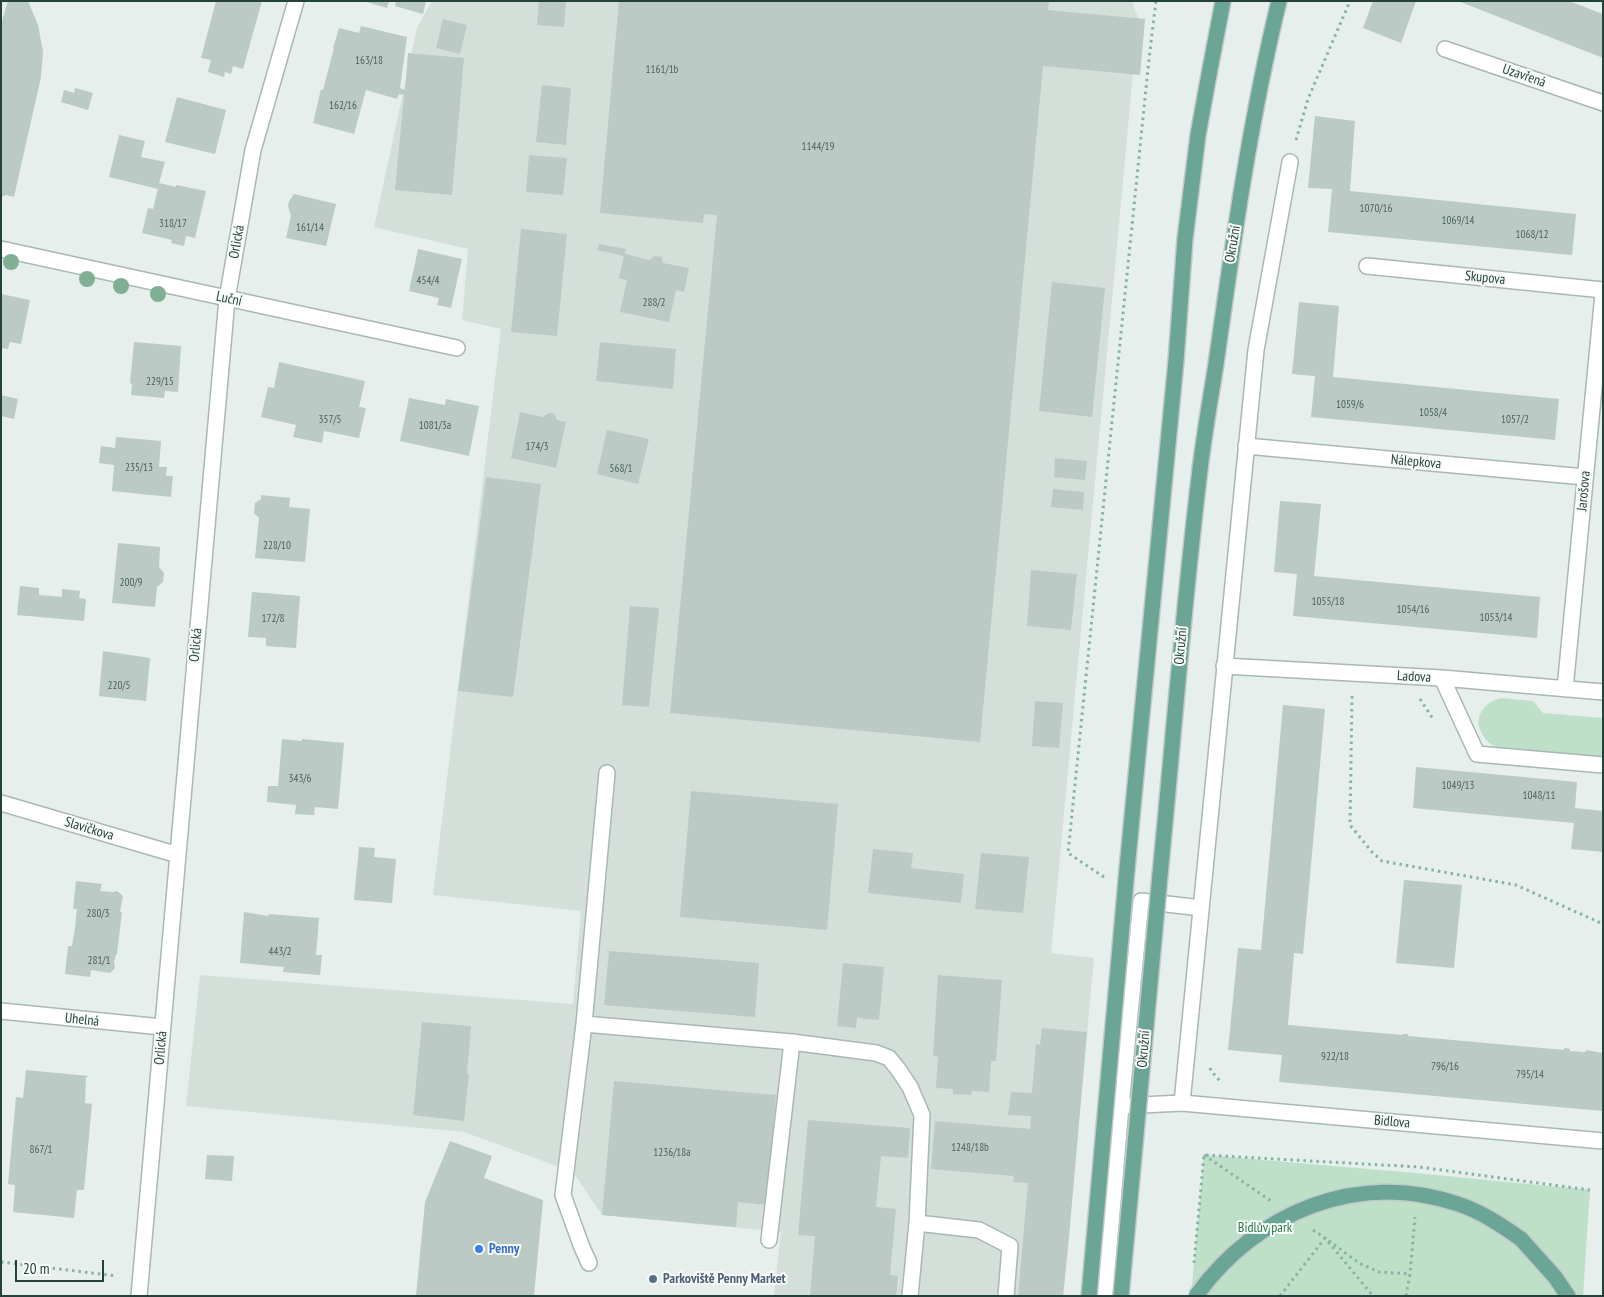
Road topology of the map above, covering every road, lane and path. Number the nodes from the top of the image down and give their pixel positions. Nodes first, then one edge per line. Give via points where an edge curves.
1 (296, 1) edge
2 (1156, 1) edge
3 (1223, 1) edge
4 (1279, 1) edge
5 (1350, 1) edge
6 (1445, 49) dead end
7 (1603, 103) edge
8 (1290, 162) joint
9 (1, 249) edge
10 (1367, 266) dead end
11 (1603, 290) edge
12 (1603, 294) edge
13 (227, 299) junction
14 (457, 348) dead end
15 (1246, 446) junction
16 (1585, 477) junction
17 (1224, 666) junction
18 (1352, 673) junction
19 (1442, 678) junction
20 (1565, 689) junction
21 (1603, 692) edge
22 (1419, 699) dead end
23 (1435, 722) dead end
24 (1603, 765) edge
25 (607, 773) dead end
26 (1, 803) edge
27 (178, 855) junction
28 (1108, 880) dead end
29 (1201, 908) junction
30 (1603, 924) edge
31 (1, 1011) edge
32 (584, 1024) junction
33 (162, 1027) junction
34 (792, 1042) junction
35 (1182, 1103) junction
36 (1121, 1106) junction
37 (1603, 1141) edge
38 (1415, 1216) dead end
39 (917, 1224) junction
40 (769, 1240) dead end
41 (1, 1262) edge
42 (589, 1263) dead end
43 (1410, 1274) junction
44 (140, 1279) junction
45 (139, 1296) edge
46 (910, 1296) edge
47 (1006, 1296) edge
48 (1089, 1296) edge
49 (1105, 1296) edge
50 (1121, 1296) edge
51 (1196, 1296) edge
52 (1280, 1296) edge
53 (1406, 1296) edge
54 (1568, 1296) edge

1 - 13 street, Orlická via 253,150
2 - 28 path via 1068,853
3 - 48 main road, bridge via 1198,135 1185,239
4 - 50 main road, Okružní, bridge via 1230,260 1199,476
5 - 8 path via 1308,99
6 - 7 street, Uzavřená
8 - 15 street via 1256,350
9 - 13 street, Luční
10 - 11 street, Skupova
12 - 16 street, Jarošova
13 - 14 street, Luční
13 - 27 street, Orlická
15 - 16 street, Nálepkova
15 - 17 street
16 - 20 street, Jarošova
17 - 18 street, Ladova
17 - 29 street
18 - 19 street, Ladova
18 - 30 path via 1350,825 1372,852 1382,860 1516,885
19 - 20 street, Ladova
19 - 24 street via 1477,754
20 - 21 street, Ladova
22 - 23 path
25 - 32 street
26 - 27 street, Slavíčkova
27 - 33 street, Orlická
29 - 35 street
29 - 36 street via 1141,901
31 - 33 street, Uhelná
32 - 34 street
32 - 42 street via 563,1195
33 - 44 street, Orlická
34 - 39 street via 876,1053 889,1058 898,1069 922,1115
34 - 40 street
35 - 36 street, Bidlova
35 - 37 street, Bidlova
36 - 49 street
38 - 43 path
39 - 46 street
39 - 47 street via 979,1230 1010,1246
41 - 44 path
43 - 52 path via 1379,1272 1359,1263 1325,1238
43 - 53 path
44 - 45 street, Orlická
51 - 54 main road, bridge via 1223,1264 1278,1220 1312,1205 1348,1195 1387,1192 1423,1195 1458,1204 1491,1218 1521,1239

